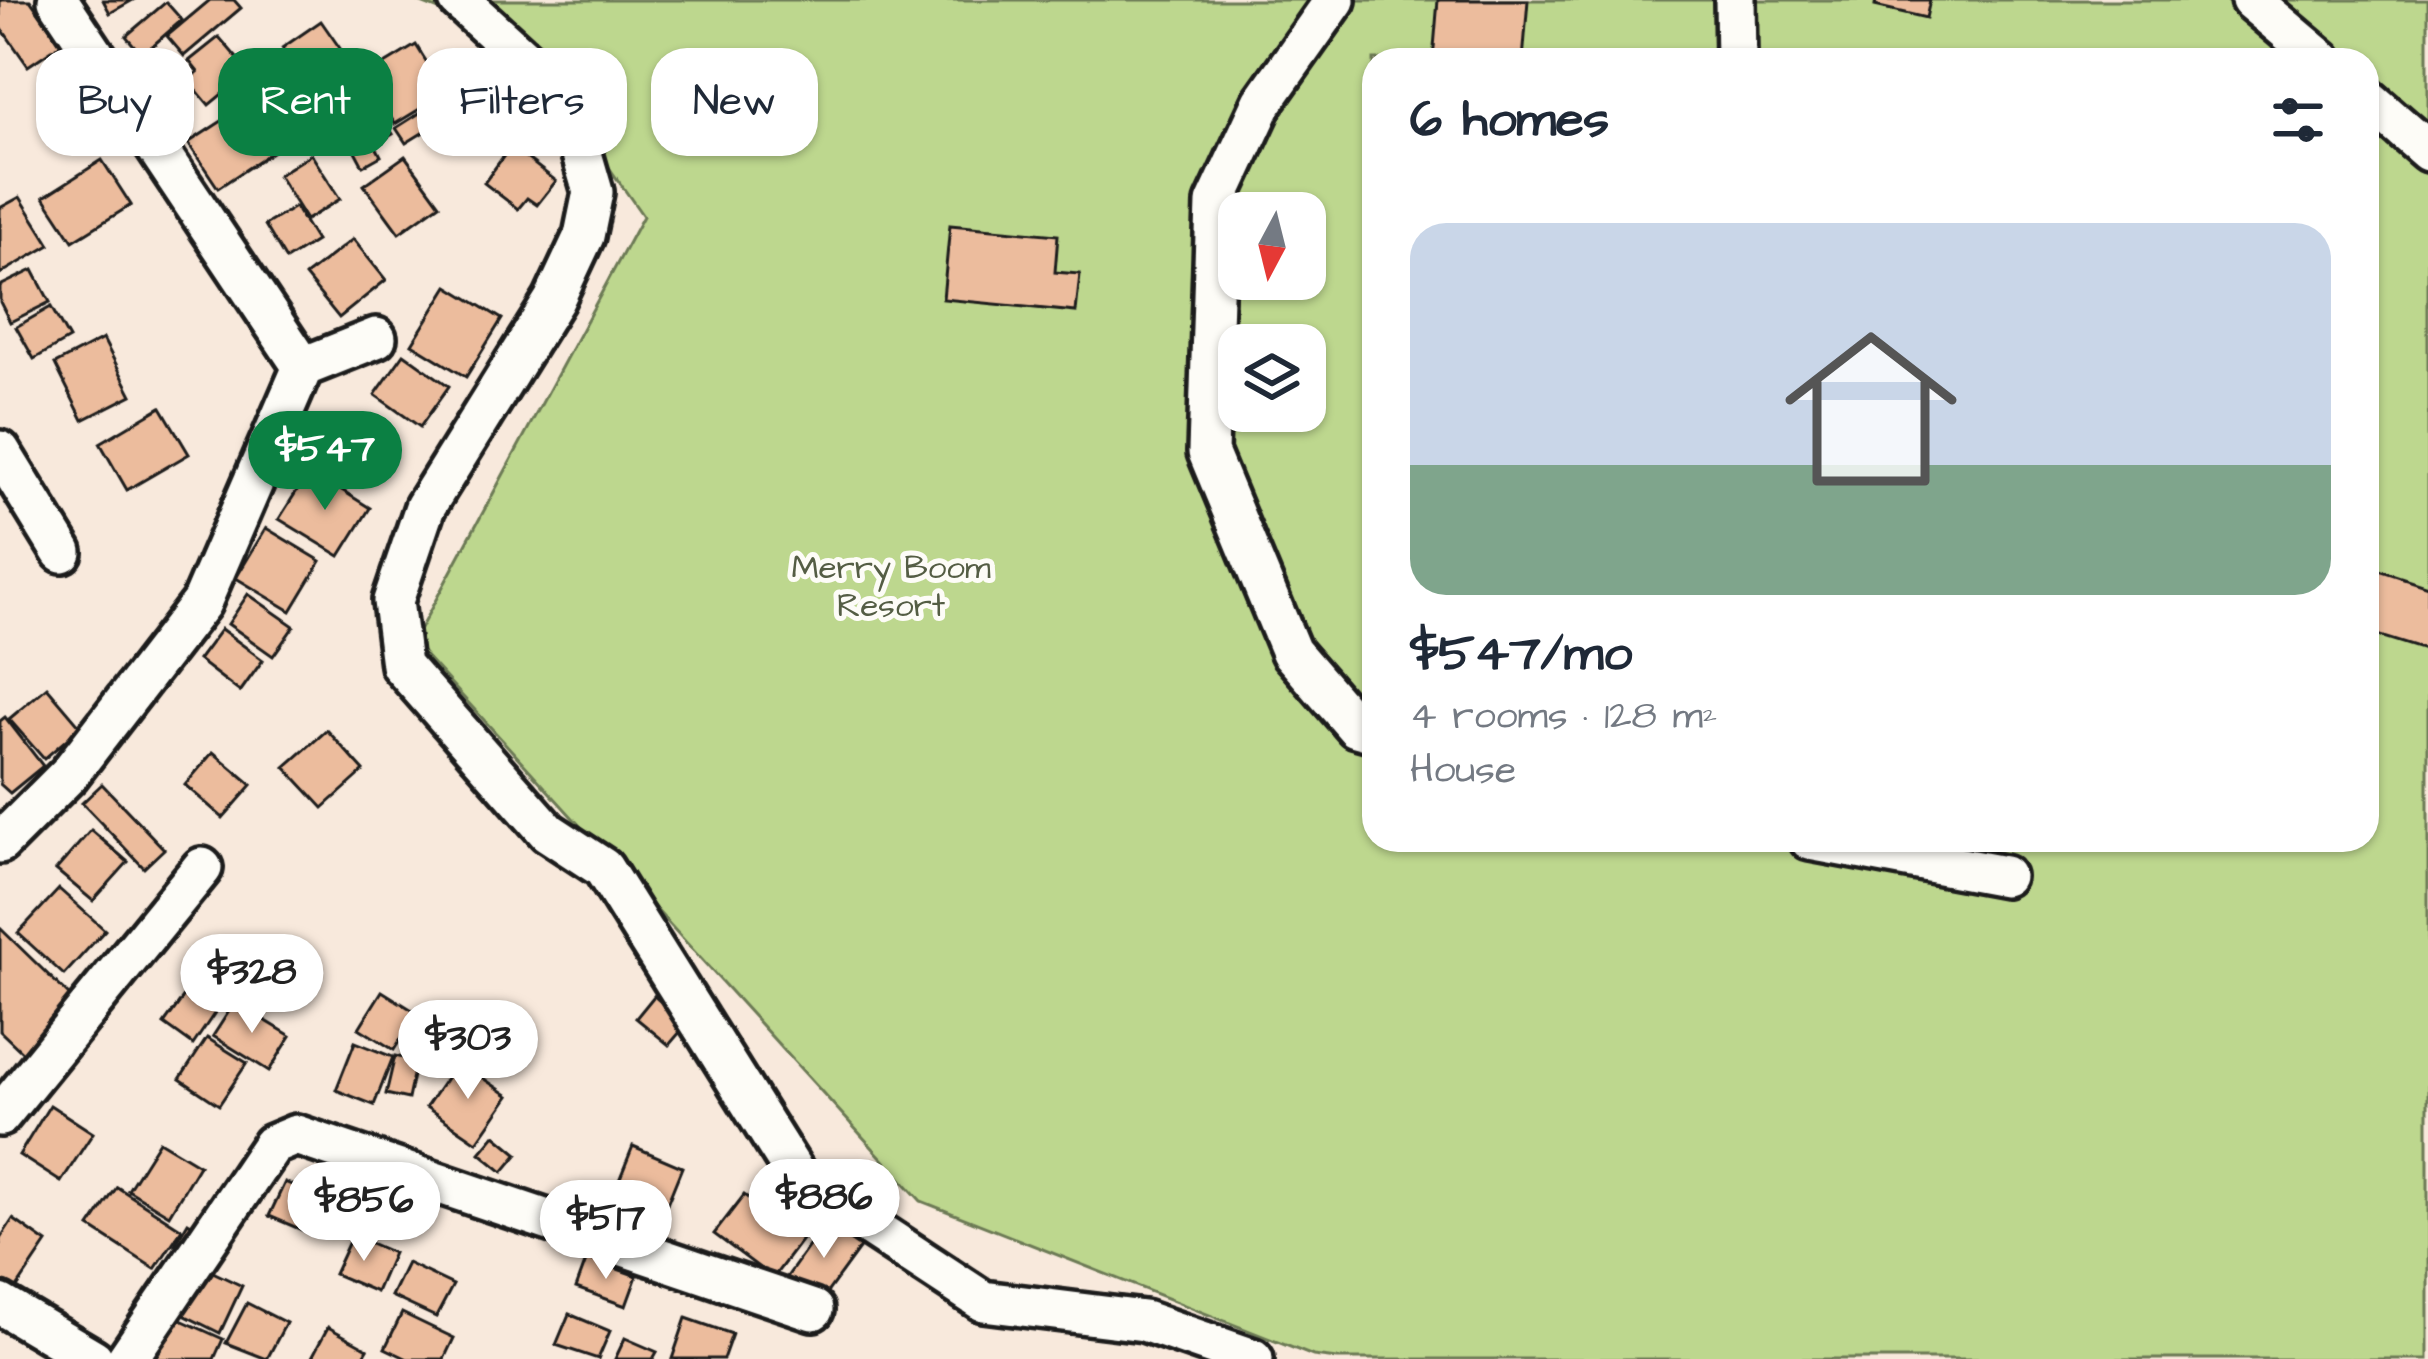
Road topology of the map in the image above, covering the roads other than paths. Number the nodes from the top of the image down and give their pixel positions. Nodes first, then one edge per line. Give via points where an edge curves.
1 (58, 0) edge
2 (459, 0) edge
3 (1335, 0) edge
4 (1735, 0) edge
5 (2256, 2) edge
6 (1736, 48) edge
7 (2308, 48) edge
8 (2379, 108) edge
9 (2428, 151) edge
10 (376, 338) dead end
11 (303, 368) junction
12 (0, 451) edge
13 (62, 552) dead end
14 (1362, 728) edge
15 (0, 843) edge
16 (1875, 852) edge
17 (202, 868) dead end
18 (2004, 876) dead end
19 (0, 1116) edge
20 (0, 1304) edge
21 (813, 1310) dead end
22 (93, 1359) edge
23 (127, 1359) edge
24 (1253, 1359) edge

1 - 11 street
2 - 24 street via 537,71 571,116 593,192 584,236 554,300 425,507 394,601 401,664 548,832 603,868 799,1180 983,1301 1144,1321
3 - 14 street via 1263,102 1216,203 1208,452 1291,652
4 - 6 street
5 - 7 street
8 - 9 street
10 - 11 street
11 - 15 street via 202,602 70,774
12 - 13 street
16 - 18 street
17 - 19 street
20 - 22 street
21 - 23 street via 296,1136 272,1145

